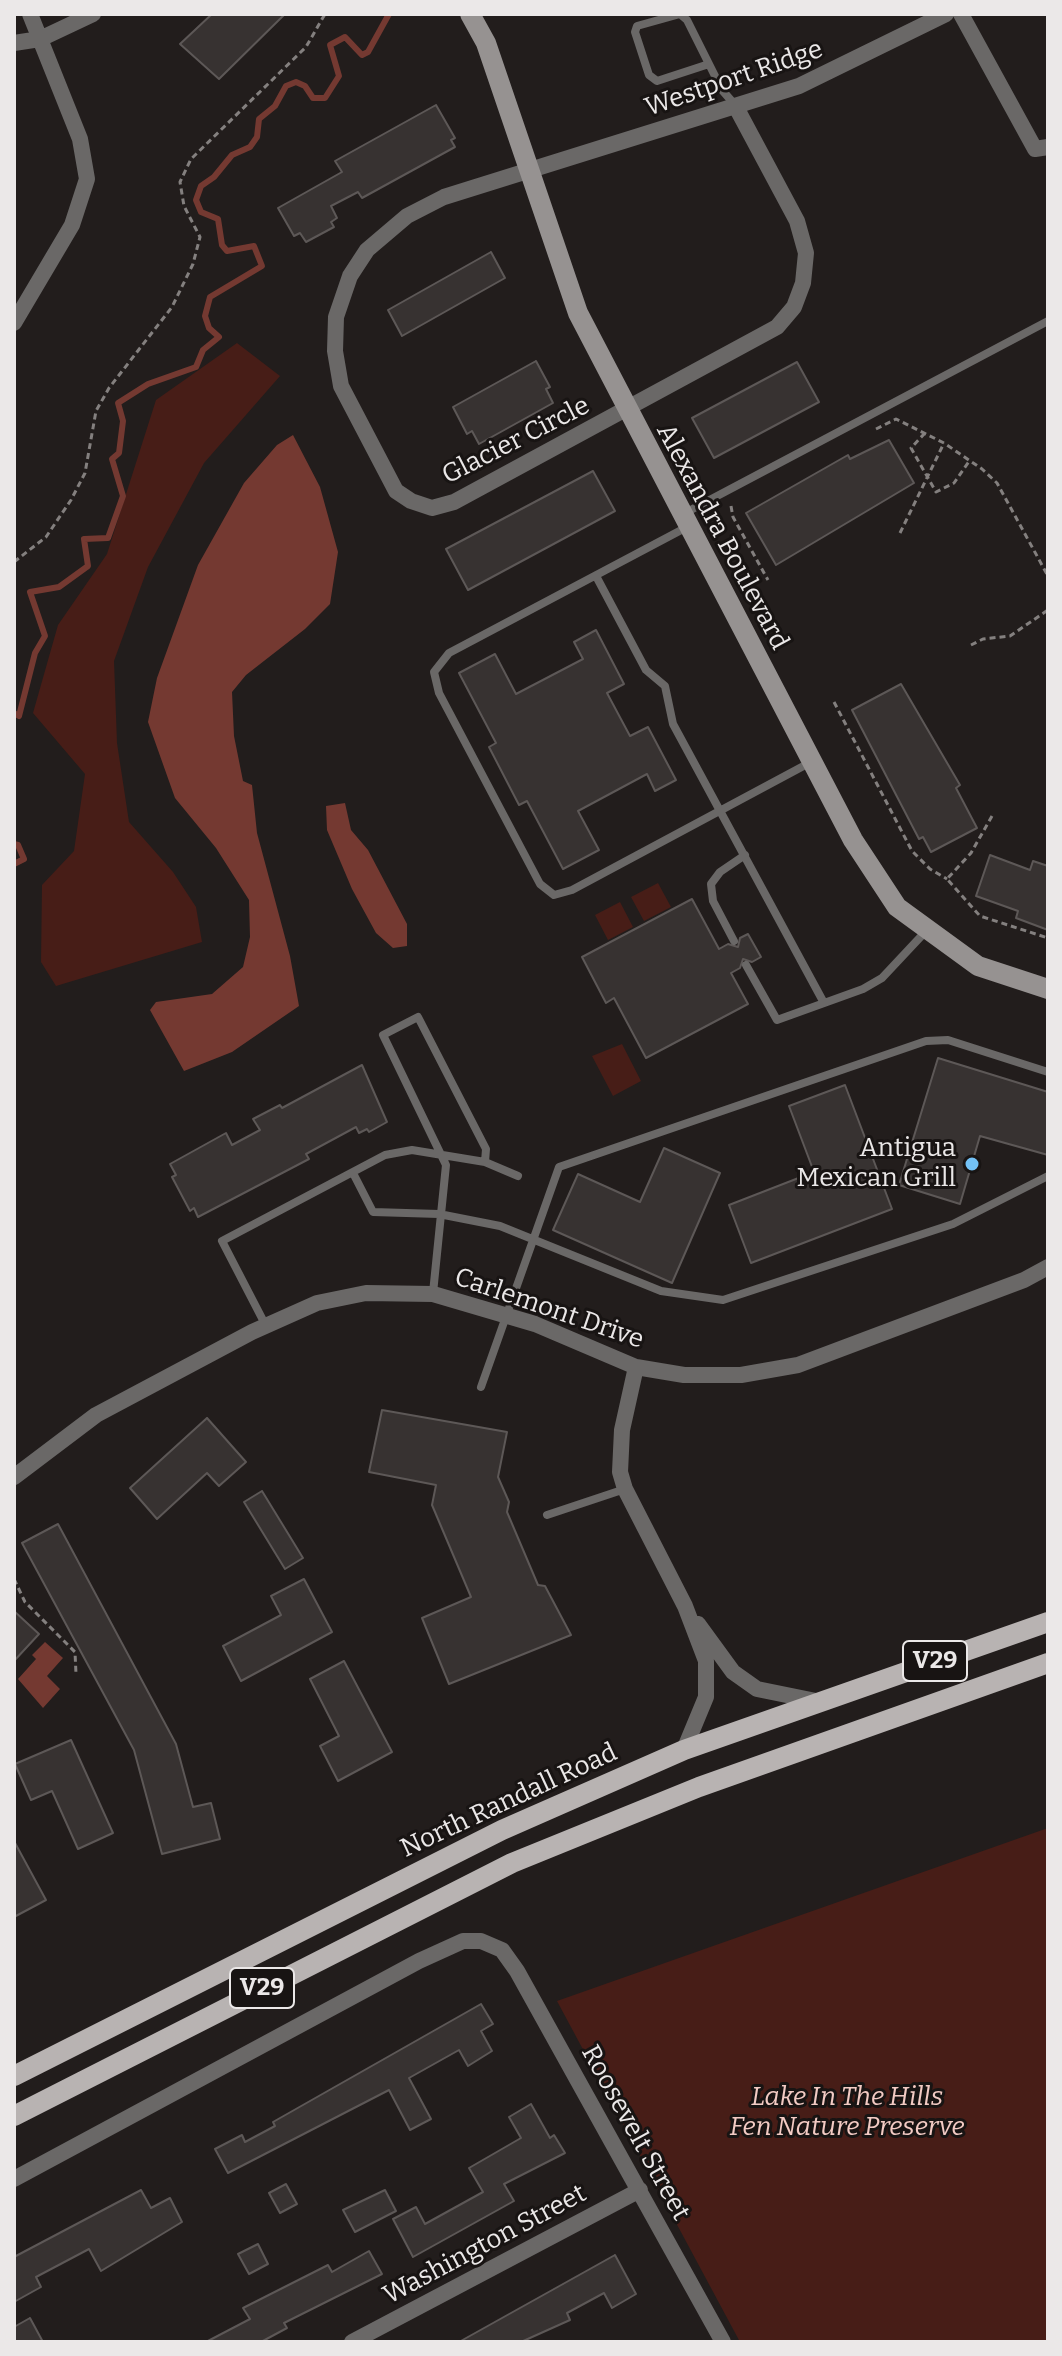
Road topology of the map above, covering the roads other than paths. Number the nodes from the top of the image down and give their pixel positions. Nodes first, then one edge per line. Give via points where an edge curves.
1 (30, 14) edge
2 (93, 14) edge
3 (470, 14) edge
4 (946, 14) edge
5 (961, 14) edge
6 (40, 39) junction
7 (14, 43) edge
8 (709, 64) junction
9 (736, 107) junction
10 (1048, 147) edge
11 (530, 170) junction
12 (1048, 321) edge
13 (14, 323) edge
14 (626, 411) junction
15 (684, 521) junction
16 (596, 576) junction
17 (812, 762) junction
18 (719, 811) junction
19 (745, 855) junction
20 (928, 929) junction
21 (734, 941) dead end
22 (746, 965) dead end
23 (1048, 989) edge
24 (824, 1003) junction
25 (1048, 1072) edge
26 (442, 1156) junction
27 (485, 1162) junction
28 (353, 1173) junction
29 (518, 1176) dead end
30 (1048, 1176) edge
31 (439, 1214) junction
32 (535, 1238) junction
33 (1048, 1267) edge
34 (433, 1294) junction
35 (508, 1315) junction
36 (266, 1326) junction
37 (636, 1367) junction
38 (481, 1387) dead end
39 (14, 1477) edge
40 (625, 1489) junction
41 (547, 1515) dead end
42 (685, 1606) junction
43 (1048, 1622) edge
44 (1048, 1663) edge
45 (822, 1701) junction
46 (684, 1750) junction
47 (14, 2076) edge
48 (14, 2116) edge
49 (14, 2179) edge
50 (640, 2190) junction
51 (352, 2342) edge
52 (723, 2342) edge

1 - 6 street
2 - 6 street
3 - 11 street, Alexandra Boulevard via 486,43
4 - 9 street, Westport Ridge via 799,86
5 - 10 street via 1035,149
6 - 7 street
6 - 13 street via 80,139 87,179 72,225
8 - 8 lane via 680,14 637,26 649,75 657,81
8 - 9 lane
9 - 11 street, Westport Ridge
9 - 14 street via 797,221 806,253 803,283 794,307 777,327
11 - 14 street, Alexandra Boulevard via 578,313
11 - 14 street, Glacier Circle via 444,197 407,216 367,250 350,276 336,317 341,386 396,491 432,508 454,502
12 - 15 lane via 791,454
14 - 15 street, Alexandra Boulevard
15 - 16 lane
15 - 17 street, Alexandra Boulevard
16 - 18 lane via 646,670 665,686 673,724
16 - 18 lane via 449,653 434,672 446,707 540,884 554,895
17 - 18 lane
17 - 20 street, Alexandra Boulevard via 853,840 897,907
18 - 19 lane
19 - 21 lane via 711,884 713,901
19 - 24 lane
20 - 23 street, Alexandra Boulevard via 978,966
20 - 24 lane via 882,978
22 - 24 lane via 777,1020
25 - 32 lane via 948,1040 926,1041 559,1167
26 - 27 lane
26 - 27 lane via 383,1035 418,1017 486,1149
26 - 28 lane via 412,1150 385,1155
26 - 31 lane via 446,1165
27 - 29 lane
28 - 31 lane via 373,1212
28 - 36 lane via 222,1241
30 - 32 lane via 953,1224 723,1300 661,1291
31 - 32 lane
31 - 34 lane
32 - 35 lane
33 - 37 street, Carlemont Drive via 798,1365 741,1375 684,1375
34 - 35 street, Carlemont Drive
34 - 36 street, Carlemont Drive via 366,1293 317,1303
35 - 37 street, Carlemont Drive
35 - 38 lane
36 - 39 street, Carlemont Drive via 96,1415
37 - 40 street via 622,1430 620,1472
40 - 41 lane
40 - 42 street
42 - 45 street via 733,1672 757,1689
42 - 46 street via 706,1661 706,1689
43 - 45 main road, North Randall Road / V29
44 - 48 main road, V29 via 699,1787 512,1863
45 - 46 main road, North Randall Road / V29
46 - 47 main road, North Randall Road / V29 via 475,1843
49 - 50 street, Roosevelt Street via 419,1961 463,1941 481,1941 502,1950 517,1971
50 - 51 street, Washington Street
50 - 52 street, Roosevelt Street

